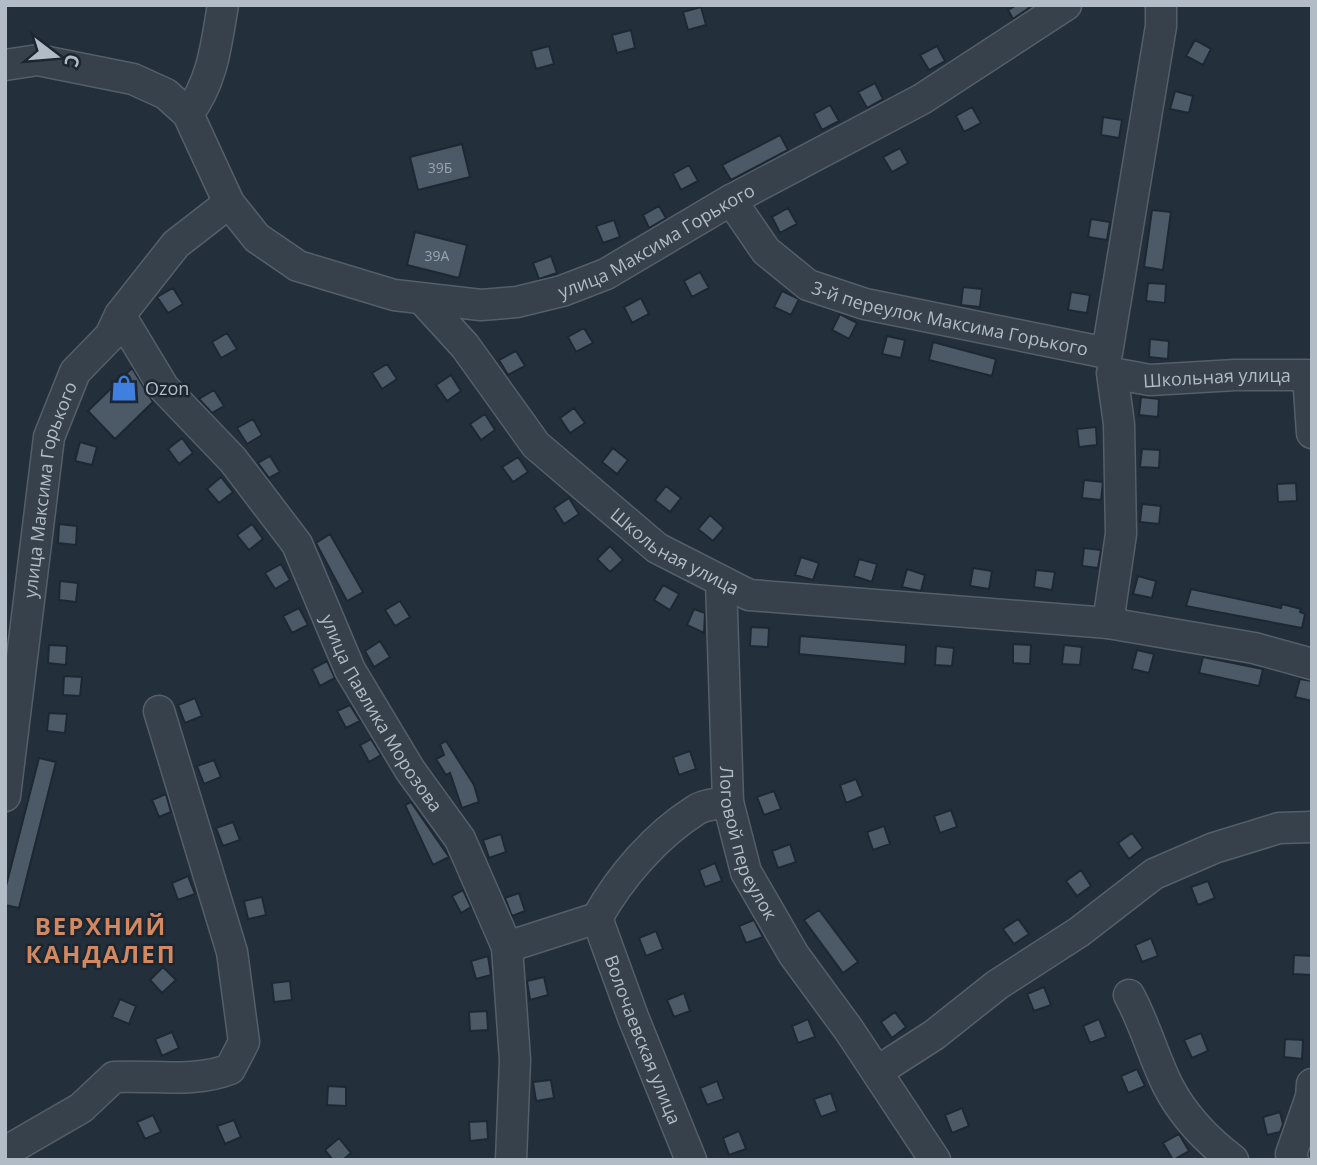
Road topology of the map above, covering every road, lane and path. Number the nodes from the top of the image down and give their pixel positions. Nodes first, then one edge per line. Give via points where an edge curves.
1 (223, 5) edge
2 (1066, 5) edge
3 (1161, 5) edge
4 (5, 65) edge
5 (188, 114) junction
6 (731, 200) junction
7 (229, 203) junction
8 (423, 300) junction
9 (120, 315) junction
10 (1110, 363) junction
11 (1312, 433) edge
12 (721, 581) junction
13 (1108, 623) junction
14 (1312, 664) edge
15 (159, 711) dead end
16 (5, 796) edge
17 (728, 802) junction
18 (1312, 827) edge
19 (597, 918) junction
20 (507, 947) junction
21 (1129, 995) dead end
22 (878, 1071) junction
23 (1312, 1084) edge
24 (5, 1152) edge
25 (1288, 1158) edge
26 (510, 1160) edge
27 (691, 1160) edge
28 (936, 1160) edge
29 (1233, 1160) edge

1 - 5 street via 212,70 202,96
2 - 6 street, улица Максима Горького via 922,99
3 - 10 street, 3-й переулок Максима Горького
4 - 5 street, улица Максима Горького via 38,60 133,79 166,94
5 - 7 street, улица Максима Горького
6 - 8 street, улица Максима Горького via 606,274 562,291 481,305
6 - 10 street, 3-й переулок Максима Горького via 766,251 808,285 877,307
7 - 8 street, улица Максима Горького via 257,238 298,266
7 - 9 street, улица Максима Горького via 176,244
8 - 12 street, Школьная улица via 464,346 536,445 657,548
9 - 16 street, улица Максима Горького via 110,336 75,372 49,437
9 - 20 street, улица Павлика Морозова via 164,388 233,460 297,544 350,670 410,770 460,839
10 - 11 street, Школьная улица via 1150,380 1308,375
10 - 13 street via 1119,424 1121,534
12 - 13 street, Школьная улица via 749,595
12 - 17 street, Логовой переулок
13 - 14 street, Школьная улица via 1254,648
15 - 24 street via 232,951 244,1042 230,1069 207,1078 114,1077 81,1108
17 - 19 street via 698,808 673,829 617,882
17 - 22 street, Логовой переулок via 746,872 793,955
18 - 22 street via 1279,828 1214,848 1154,874 1079,932
19 - 20 street
19 - 27 street, Волочаевская улица
20 - 26 street, улица Павлика Морозова via 515,1060
21 - 29 street via 1169,1087 1208,1141
22 - 28 street, Логовой переулок
23 - 25 street

